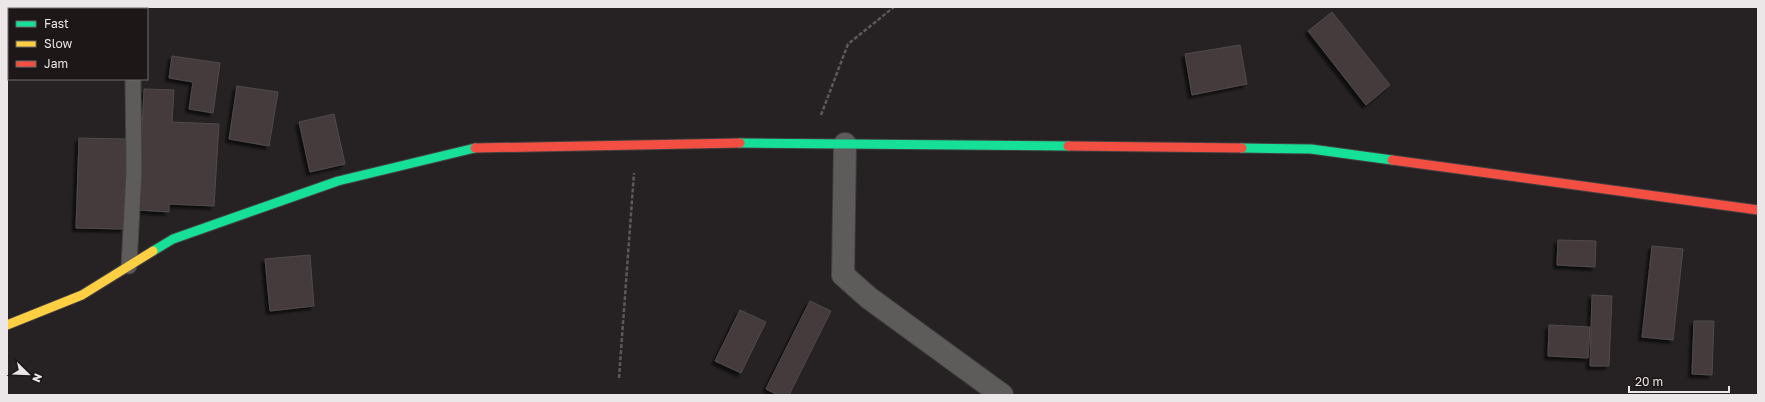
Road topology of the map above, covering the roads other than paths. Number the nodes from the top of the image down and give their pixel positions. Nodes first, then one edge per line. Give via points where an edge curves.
1 (134, 80) edge
2 (846, 144) junction
3 (1758, 210) edge
4 (129, 266) junction
5 (7, 325) edge
6 (1002, 395) edge

1 - 4 lane via 134,171
2 - 3 main road via 1311,149
2 - 4 main road via 480,147 338,181 173,239
2 - 6 street via 843,275 870,298
4 - 5 main road via 82,295

